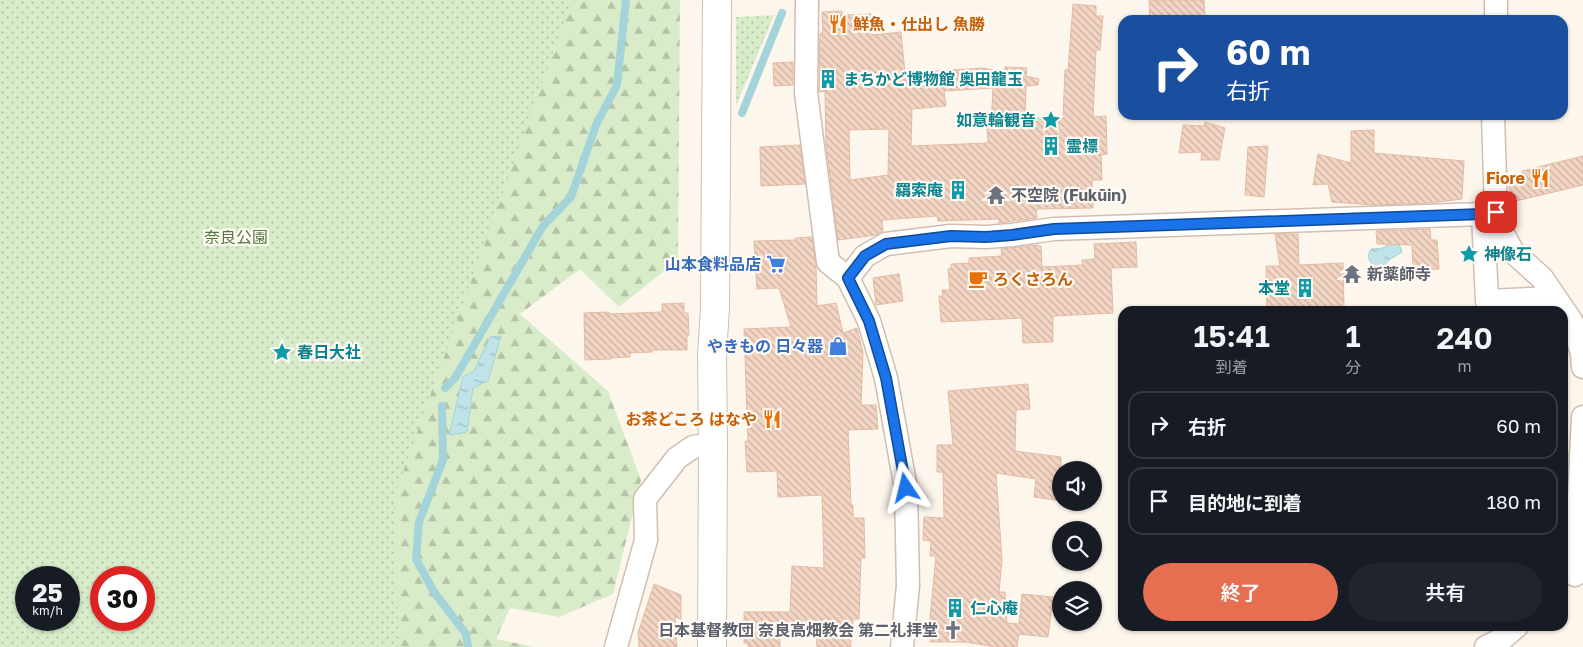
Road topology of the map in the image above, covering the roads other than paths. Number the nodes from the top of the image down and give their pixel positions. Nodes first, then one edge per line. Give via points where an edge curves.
1 (717, 0) edge
2 (807, 0) edge
3 (1496, 0) edge
4 (1496, 15) edge
5 (1493, 120) edge
6 (1490, 213) junction
7 (848, 278) junction
8 (1555, 298) junction
9 (1561, 306) edge
10 (1568, 316) edge
11 (1583, 367) edge
12 (1583, 417) edge
13 (713, 444) junction
14 (1573, 576) edge
15 (1511, 631) edge
16 (616, 647) edge
17 (712, 647) edge
18 (902, 647) edge
19 (1486, 647) edge

1 - 13 street
2 - 7 street via 806,93 828,262
3 - 4 street
5 - 6 street
6 - 7 street via 1054,229 986,237 951,236 886,244 865,256
6 - 8 street via 1513,252 1542,278
6 - 8 street via 1487,301
7 - 18 street via 869,321 886,378 906,488 908,585
8 - 9 street
10 - 11 street via 1582,353
12 - 14 street
13 - 16 street via 693,447 677,458 645,499 646,540
13 - 17 street
15 - 19 street

